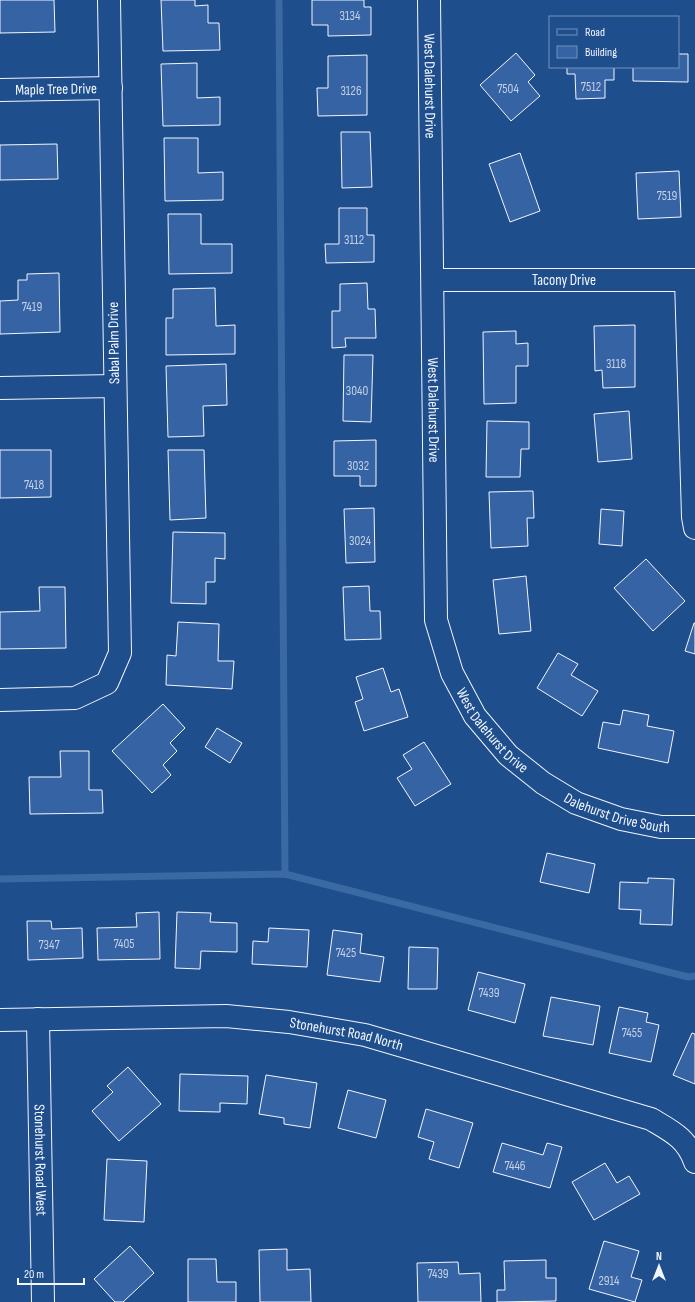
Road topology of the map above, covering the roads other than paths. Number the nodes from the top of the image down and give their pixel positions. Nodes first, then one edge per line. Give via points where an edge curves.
1 (109, 0) edge
2 (429, 0) edge
3 (440, 0) edge
4 (111, 88) junction
5 (0, 90) edge
6 (432, 280) junction
7 (691, 280) edge
8 (115, 386) junction
9 (0, 388) edge
10 (695, 528) edge
11 (0, 700) edge
12 (543, 783) joint
13 (695, 827) edge
14 (38, 1019) junction
15 (0, 1020) edge
16 (695, 1162) edge
17 (43, 1302) edge

1 - 4 street, Sabal Palm Drive
2 - 3 street
2 - 6 street, West Dalehurst Drive
4 - 5 street, Maple Tree Drive
4 - 8 street, Sabal Palm Drive
6 - 7 street, Tacony Drive
6 - 12 street, West Dalehurst Drive via 436,620 452,673 475,716 508,755
7 - 10 street
8 - 9 street
8 - 11 street, Sabal Palm Drive via 120,653 107,683 75,698
12 - 13 street, Dalehurst Drive South via 576,803 621,819 661,827
14 - 15 street, Stonehurst Road North
14 - 16 street, Stonehurst Road North via 226,1016 289,1022 365,1035 651,1119 678,1135 693,1154
14 - 17 street, Stonehurst Road West

